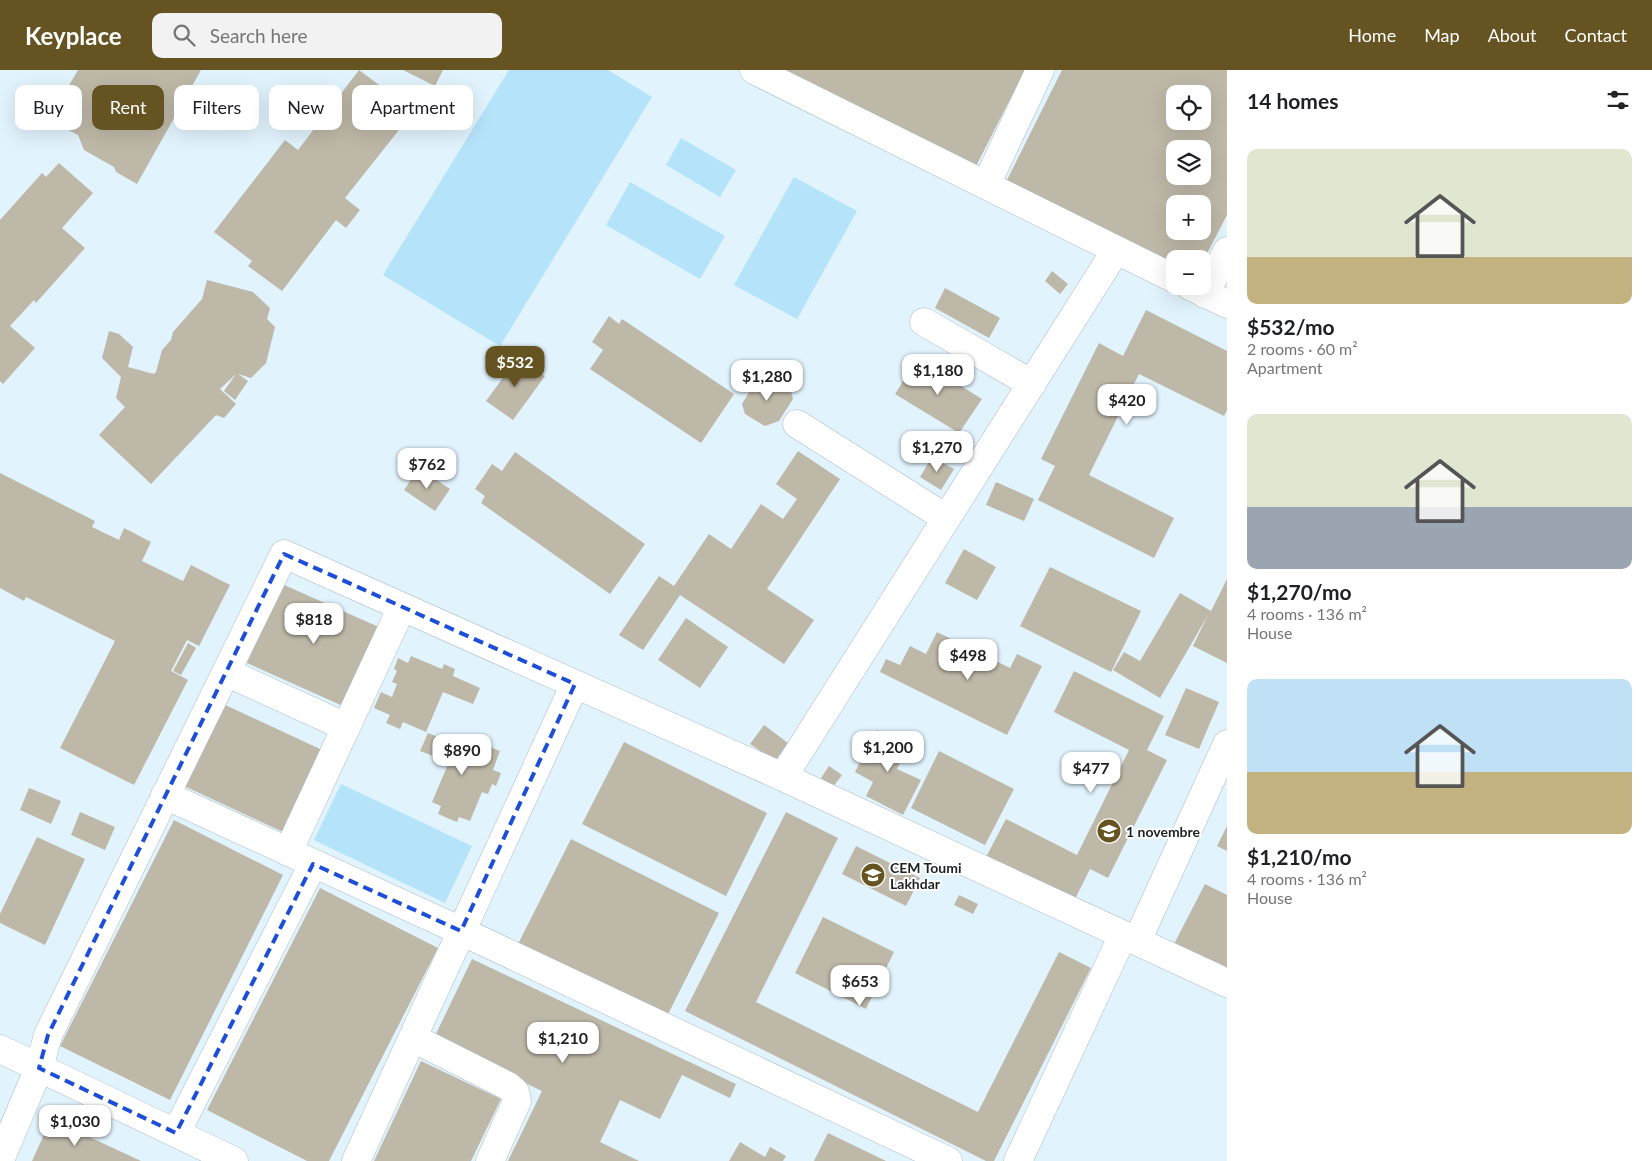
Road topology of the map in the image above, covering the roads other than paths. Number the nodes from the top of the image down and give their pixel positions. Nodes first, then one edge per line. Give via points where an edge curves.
1 (1040, 70) edge
2 (757, 71) edge
3 (986, 185) junction
4 (1116, 250) junction
5 (1227, 251) edge
6 (1166, 275) edge
7 (1211, 286) edge
8 (924, 322) dead end
9 (1032, 384) junction
10 (798, 424) dead end
11 (946, 518) junction
12 (402, 607) junction
13 (226, 672) junction
14 (575, 684) junction
15 (346, 727) junction
16 (1227, 744) edge
17 (783, 777) junction
18 (165, 795) junction
19 (288, 852) junction
20 (313, 864) junction
21 (461, 931) junction
22 (1130, 938) junction
23 (1227, 983) edge
24 (413, 1038) junction
25 (0, 1049) edge
26 (39, 1068) junction
27 (176, 1133) junction
28 (0, 1160) edge
29 (234, 1161) edge
30 (356, 1161) edge
31 (490, 1161) edge
32 (948, 1161) edge
33 (1018, 1161) edge

1 - 3 street
2 - 3 street
3 - 4 street
4 - 6 street
4 - 9 street
5 - 7 street
8 - 9 street
9 - 11 street
10 - 11 street
11 - 17 street
12 - 13 street via 284,554
12 - 14 street
12 - 15 street
13 - 15 street
13 - 18 street
14 - 17 street
14 - 21 street
15 - 19 street
16 - 22 street
17 - 22 street
18 - 19 street
18 - 26 street via 48,1035
19 - 20 street
20 - 21 street
20 - 27 street
21 - 24 street
21 - 32 street
22 - 23 street
22 - 33 street
24 - 30 street
24 - 31 street via 515,1092 517,1101
25 - 26 street
26 - 27 street
26 - 28 street
27 - 29 street

